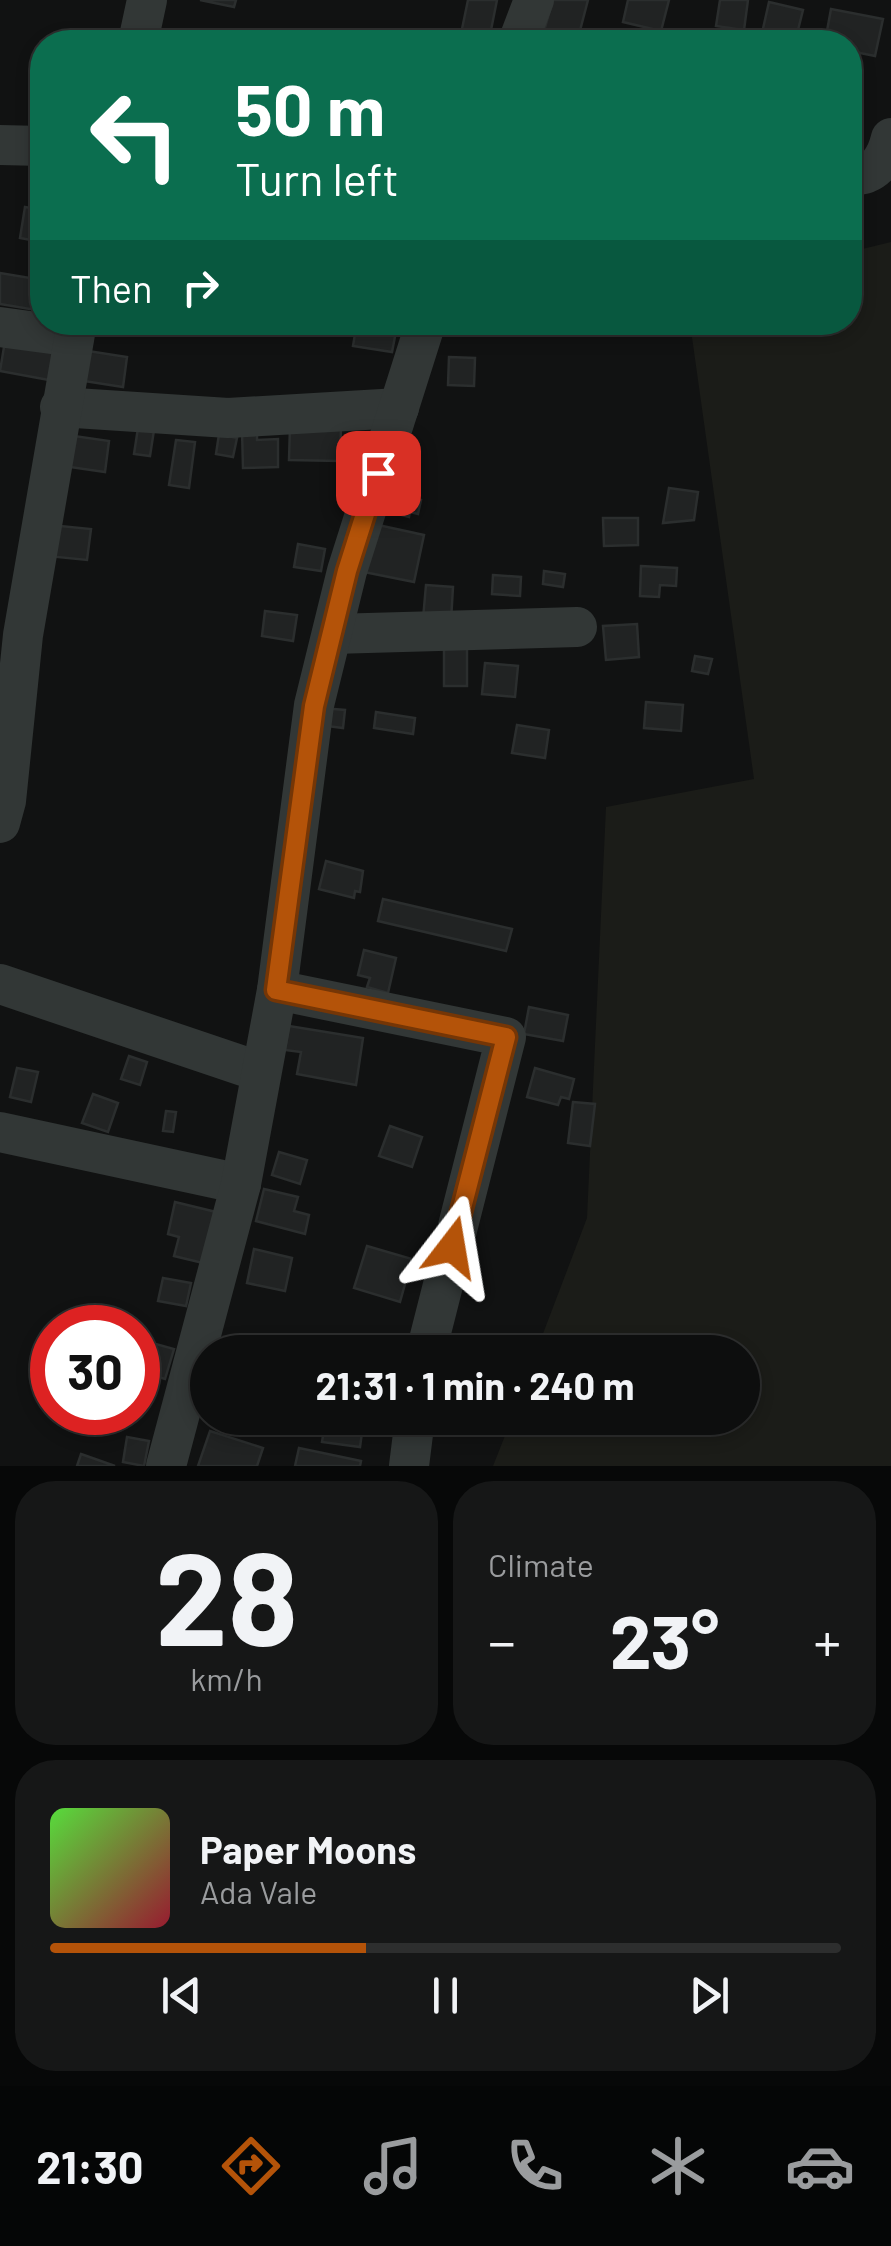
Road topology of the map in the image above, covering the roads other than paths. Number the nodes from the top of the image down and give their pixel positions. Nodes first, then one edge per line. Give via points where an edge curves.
1 (147, 0) edge
2 (534, 0) edge
3 (141, 30) edge
4 (523, 30) edge
5 (891, 138) edge
6 (0, 145) edge
7 (30, 146) edge
8 (862, 175) edge
9 (0, 328) edge
10 (30, 329) edge
11 (75, 335) edge
12 (422, 335) edge
13 (60, 406) junction
14 (399, 408) junction
15 (577, 628) dead end
16 (11, 631) edge
17 (332, 634) junction
18 (0, 823) edge
19 (0, 984) edge
20 (276, 990) junction
21 (261, 1072) junction
22 (0, 1132) edge
23 (241, 1184) junction
24 (430, 1335) edge
25 (414, 1435) edge
26 (166, 1466) edge
27 (409, 1466) edge

1 - 3 street
2 - 4 street
5 - 8 street via 884,160
6 - 7 street
9 - 10 street
11 - 13 street
12 - 14 street
13 - 14 street via 228,418
13 - 16 street
14 - 17 street
15 - 17 street
16 - 18 street
17 - 20 street via 314,706
19 - 21 street
20 - 21 street
20 - 24 street via 506,1037
21 - 23 street
22 - 23 street
23 - 26 street
25 - 27 street

